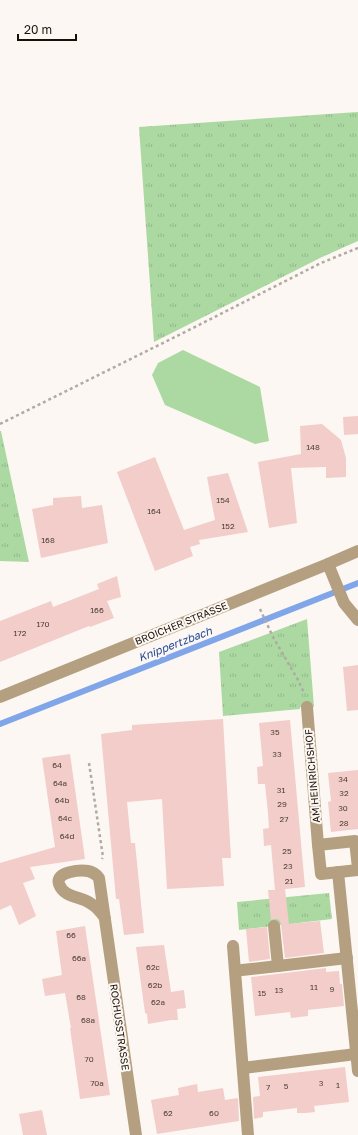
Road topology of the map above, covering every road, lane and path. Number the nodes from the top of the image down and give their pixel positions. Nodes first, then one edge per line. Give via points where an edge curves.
1 (358, 248) edge
2 (0, 424) edge
3 (358, 551) edge
4 (328, 564) junction
5 (260, 608) dead end
6 (358, 620) edge
7 (1, 693) edge
8 (307, 707) joint
9 (89, 763) dead end
10 (318, 845) junction
11 (358, 869) edge
12 (338, 872) junction
13 (97, 875) junction
14 (105, 918) junction
15 (274, 926) dead end
16 (233, 946) dead end
17 (347, 958) junction
18 (278, 966) junction
19 (242, 970) dead end
20 (356, 1054) junction
21 (243, 1068) junction
22 (358, 1071) edge
23 (136, 1135) edge
24 (248, 1135) edge

1 - 2 path via 321,263
3 - 4 street, BROICHER STRASSE
4 - 6 street via 344,603
4 - 7 street, BROICHER STRASSE
5 - 8 path via 304,691
8 - 10 street, AM HEINRICHSHOF
9 - 13 path via 103,857
10 - 11 street, AM HEINRICHSHOF via 355,841
10 - 12 street, AM HEINRICHSHOF via 321,874
11 - 12 street, AM HEINRICHSHOF
12 - 17 street
13 - 14 street, ROCHUSSTRASSE
13 - 14 street via 85,871 65,873 60,878 60,885 68,894 96,906
14 - 23 street, ROCHUSSTRASSE
15 - 18 street
16 - 21 street
17 - 18 street
17 - 20 street
18 - 19 street
20 - 21 street
20 - 22 street
21 - 24 street

